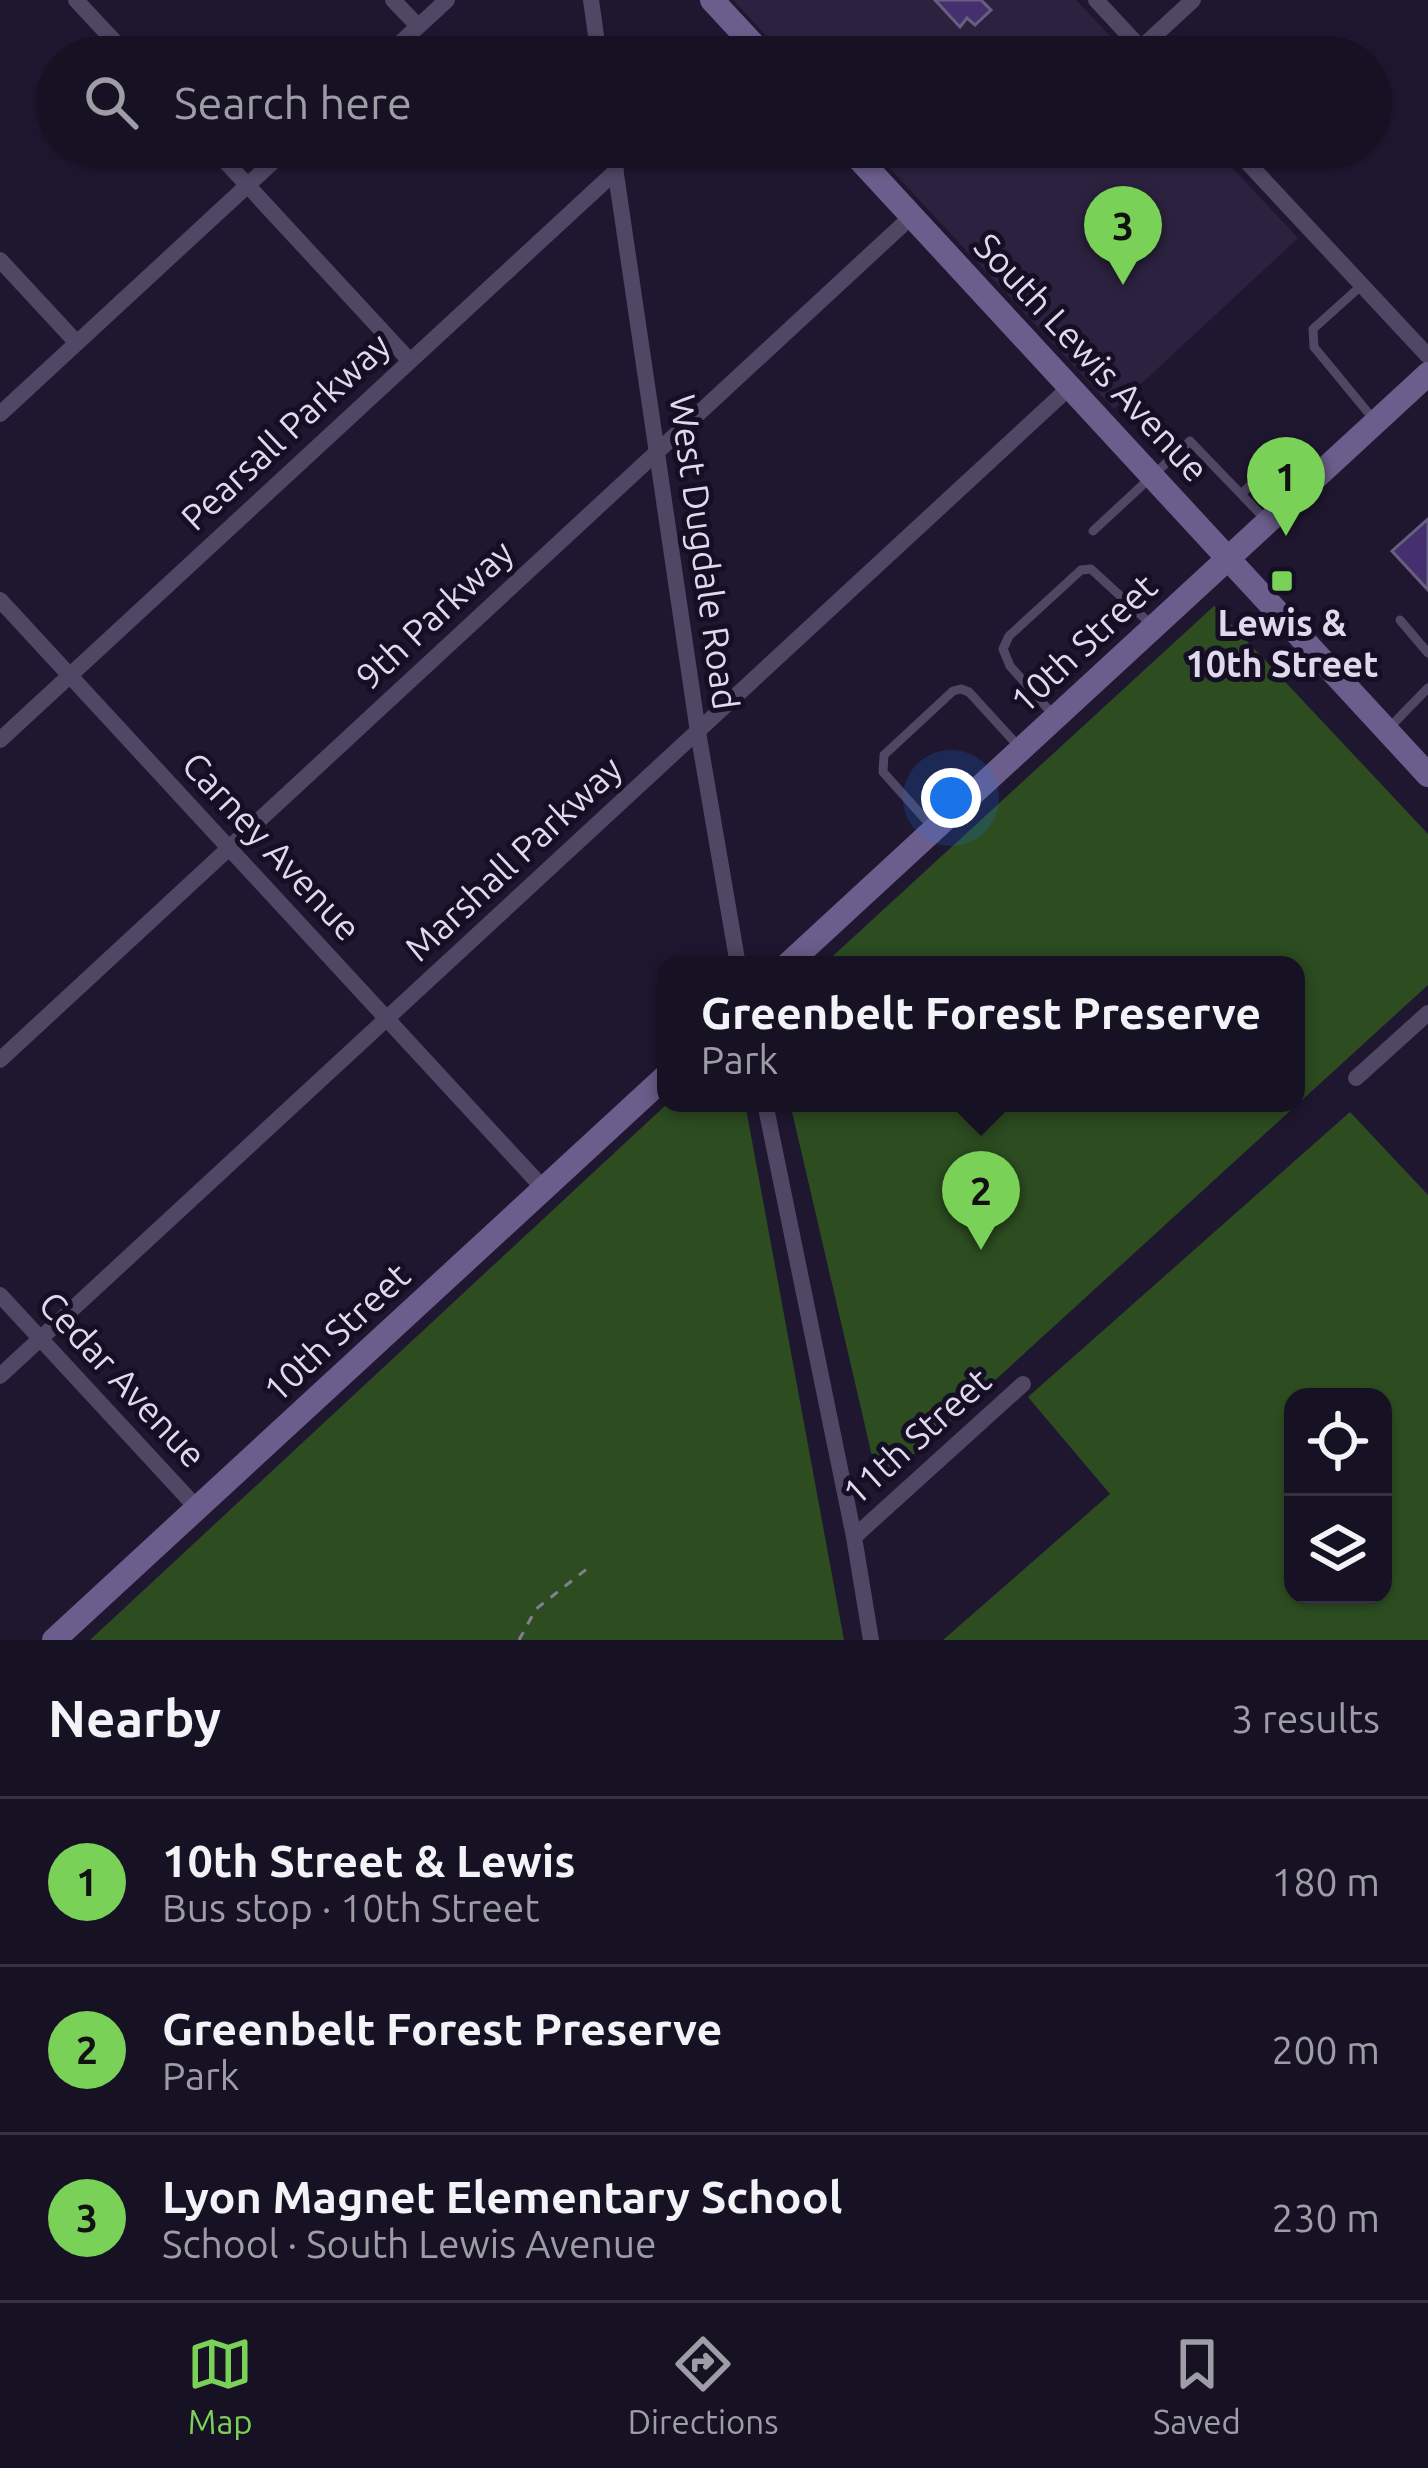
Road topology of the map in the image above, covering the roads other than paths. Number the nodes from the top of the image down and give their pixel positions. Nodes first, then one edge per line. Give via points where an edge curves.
1 (76, 0) edge
2 (393, 0) edge
3 (447, 0) edge
4 (591, 0) edge
5 (712, 0) edge
6 (1096, 0) edge
7 (1193, 0) edge
8 (418, 26) junction
9 (109, 36) edge
10 (407, 36) edge
11 (596, 36) edge
12 (745, 36) edge
13 (1130, 36) edge
14 (1160, 36) edge
15 (232, 168) edge
16 (266, 168) edge
17 (616, 168) edge
18 (867, 168) edge
19 (1253, 168) edge
20 (616, 171) junction
21 (248, 185) junction
22 (912, 216) junction
23 (0, 260) edge
24 (1362, 284) junction
25 (77, 343) junction
26 (1428, 356) edge
27 (410, 361) junction
28 (1428, 374) edge
29 (1070, 387) junction
30 (0, 415) edge
31 (1376, 422) junction
32 (657, 453) junction
33 (1152, 476) junction
34 (1311, 482) junction
35 (1241, 494) junction
36 (1267, 522) junction
37 (1093, 531) dead end
38 (1228, 558) junction
39 (0, 600) edge
40 (1400, 620) dead end
41 (1154, 627) junction
42 (1428, 653) edge
43 (70, 675) junction
44 (1428, 688) edge
45 (1055, 717) junction
46 (1387, 730) junction
47 (698, 731) junction
48 (0, 740) edge
49 (1022, 749) junction
50 (1428, 775) edge
51 (934, 829) junction
52 (229, 848) junction
53 (736, 956) edge
54 (797, 956) edge
55 (1428, 1013) edge
56 (387, 1019) junction
57 (0, 1060) edge
58 (1356, 1078) dead end
59 (657, 1084) edge
60 (767, 1112) edge
61 (544, 1189) junction
62 (0, 1295) edge
63 (40, 1339) junction
64 (0, 1376) edge
65 (1023, 1384) dead end
66 (197, 1508) junction
67 (854, 1537) junction
68 (54, 1640) edge
69 (871, 1640) edge

1 - 9 street
2 - 8 street
3 - 8 street
4 - 11 street
5 - 12 street
6 - 13 street
7 - 14 street
8 - 10 street
15 - 21 street
16 - 21 street
17 - 20 street, West Dugdale Road
18 - 22 street, South Lewis Avenue
19 - 24 street
20 - 27 street, Pearsall Parkway
20 - 32 street, West Dugdale Road
21 - 25 street
21 - 27 street
22 - 29 street, South Lewis Avenue
22 - 32 street, 9th Parkway
23 - 25 street
24 - 26 street
24 - 31 lane via 1313,329 1314,347
25 - 30 street
27 - 43 street, Pearsall Parkway
28 - 31 street, 10th Street
29 - 33 street, South Lewis Avenue
29 - 47 street, Marshall Parkway
31 - 34 street, 10th Street
32 - 47 street, West Dugdale Road
32 - 52 street, 9th Parkway
33 - 35 lane via 1190,441
33 - 37 lane
33 - 38 street, South Lewis Avenue
34 - 35 lane via 1284,454
34 - 36 street, 10th Street
35 - 36 lane
36 - 38 street, 10th Street
38 - 41 street, 10th Street
38 - 46 street, South Lewis Avenue
39 - 43 street, Carney Avenue
40 - 42 lane
41 - 45 street, 10th Street
41 - 45 lane via 1091,569 1037,609 1003,649
43 - 48 street, Pearsall Parkway
43 - 52 street, Carney Avenue
44 - 46 lane
45 - 49 street, 10th Street
46 - 50 street, South Lewis Avenue
47 - 53 street, West Dugdale Road
47 - 56 street, Marshall Parkway
49 - 51 street, 10th Street
49 - 51 lane via 969,692 953,691 881,764
51 - 54 street, 10th Street
52 - 56 street, Carney Avenue
52 - 57 street, 9th Parkway
55 - 58 street
56 - 61 street, Carney Avenue
56 - 63 street, Marshall Parkway
59 - 61 street, 10th Street
60 - 67 street
61 - 66 street, 10th Street
62 - 63 street, Cedar Avenue
63 - 64 street, Marshall Parkway
63 - 66 street, Cedar Avenue
65 - 67 street, 11th Street
66 - 68 street, 10th Street
67 - 69 street

